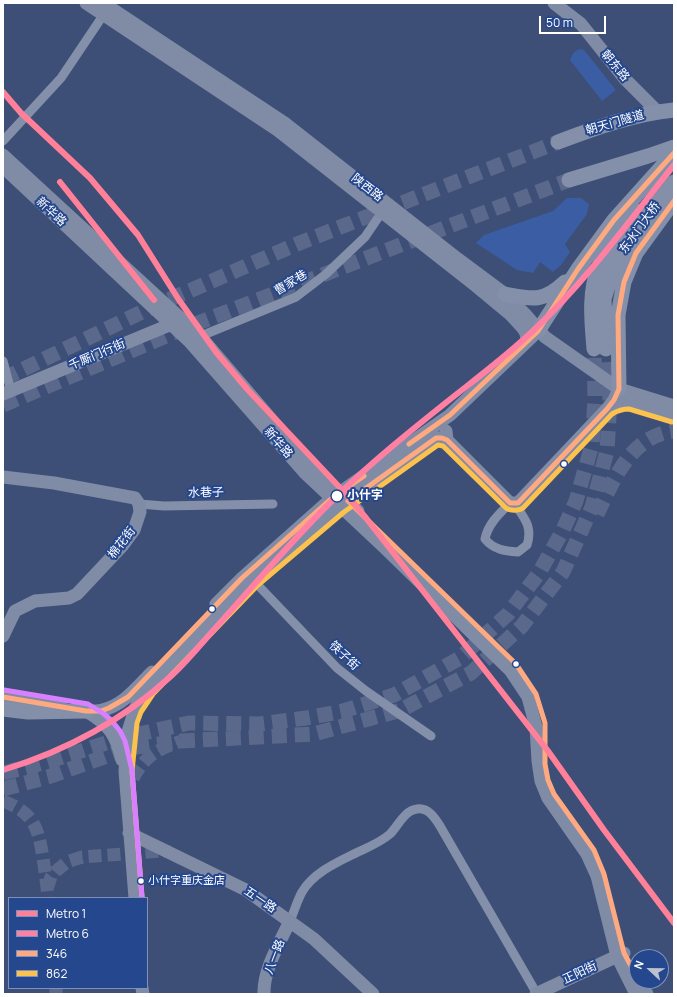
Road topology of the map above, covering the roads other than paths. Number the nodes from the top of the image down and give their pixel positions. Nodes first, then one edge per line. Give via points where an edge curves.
1 (86, 3) edge
2 (554, 3) edge
3 (105, 8) edge
4 (674, 110) edge
5 (658, 112) junction
6 (3, 141) edge
7 (558, 142) tunnel mouth
8 (674, 146) edge
9 (674, 153) edge
10 (3, 155) edge
11 (674, 160) edge
12 (3, 167) edge
13 (569, 180) tunnel mouth
14 (674, 182) edge
15 (674, 201) edge
16 (382, 212) junction
17 (505, 294) junction
18 (556, 295) junction
19 (177, 322) junction
20 (532, 336) junction
21 (195, 339) junction
22 (606, 350) junction
23 (3, 361) edge
24 (619, 389) junction
25 (7, 392) edge
26 (674, 406) edge
27 (607, 409) junction
28 (450, 415) junction
29 (674, 415) edge
30 (447, 440) junction
31 (3, 477) edge
32 (340, 499) junction
33 (512, 503) junction
34 (139, 504) junction
35 (273, 504) dead end
36 (253, 580) junction
37 (3, 636) edge
38 (3, 697) edge
39 (3, 709) edge
40 (86, 711) junction
41 (431, 736) dead end
42 (125, 771) junction
43 (130, 832) junction
44 (135, 897) edge
45 (290, 921) junction
46 (620, 955) junction
47 (629, 967) edge
48 (264, 994) edge
49 (373, 994) edge
50 (536, 994) edge
51 (636, 994) edge

1 - 3 main road, 陕西路
2 - 5 main road, 朝东路 via 581,24 625,79
3 - 6 street via 61,78
3 - 16 main road, 陕西路 via 276,129
3 - 17 main road, 陕西路 via 286,124
4 - 5 main road, 朝天门隧道
5 - 7 main road, 朝天门隧道 via 602,125
8 - 13 main road
9 - 18 main road via 614,220
10 - 19 main road, 新华路
11 - 22 main road, 东水门大桥 via 611,242 598,268 592,313
12 - 19 main road, 新华路
14 - 22 main road, 东水门大桥 via 620,254 604,299
15 - 22 main road via 636,253 624,282 618,316
16 - 20 main road, 陕西路 via 476,286
16 - 21 street, 曹家巷 via 365,237 326,274 296,297
17 - 18 main road via 526,298
17 - 20 main road, 陕西路 via 529,319
18 - 20 main road
19 - 21 main road, 新华路
19 - 25 main road, 千厮门行街
20 - 24 main road, 陕西路 via 544,337
20 - 28 main road
21 - 32 main road, 新华路
22 - 24 main road
23 - 25 street
24 - 26 main road, 陕西路
24 - 27 main road
27 - 29 main road via 625,401
27 - 33 main road via 518,503
28 - 30 main road via 445,426
28 - 32 main road
30 - 32 main road via 436,438
30 - 33 main road
31 - 34 main road via 54,482 135,498
32 - 36 main road
32 - 40 main road via 242,578 128,697 101,711
32 - 46 main road, 新华路 via 516,664 536,694 544,724 548,780 554,794 594,850 604,874
33 - 33 street via 526,519 530,530 527,545 518,552 500,550 485,540 491,523
34 - 35 street, 水巷子
34 - 37 main road, 棉花街 via 140,512 134,530 77,594 70,598 35,601 15,611
36 - 41 street, 筷子街 via 337,668
36 - 42 main road via 178,656 140,700 134,709 128,732
38 - 40 main road
39 - 40 main road via 28,712
40 - 42 main road via 99,719 114,735
42 - 43 main road
43 - 44 main road
43 - 45 main road, 五一路 via 246,890
45 - 48 main road, 八一路 via 270,965
45 - 49 main road, 五一路 via 314,939
45 - 50 street via 302,892 315,876 390,834 409,812 416,808 426,810 434,816 440,826
46 - 47 main road, 新华路
46 - 50 main road, 正阳街
46 - 51 main road, 新华路

